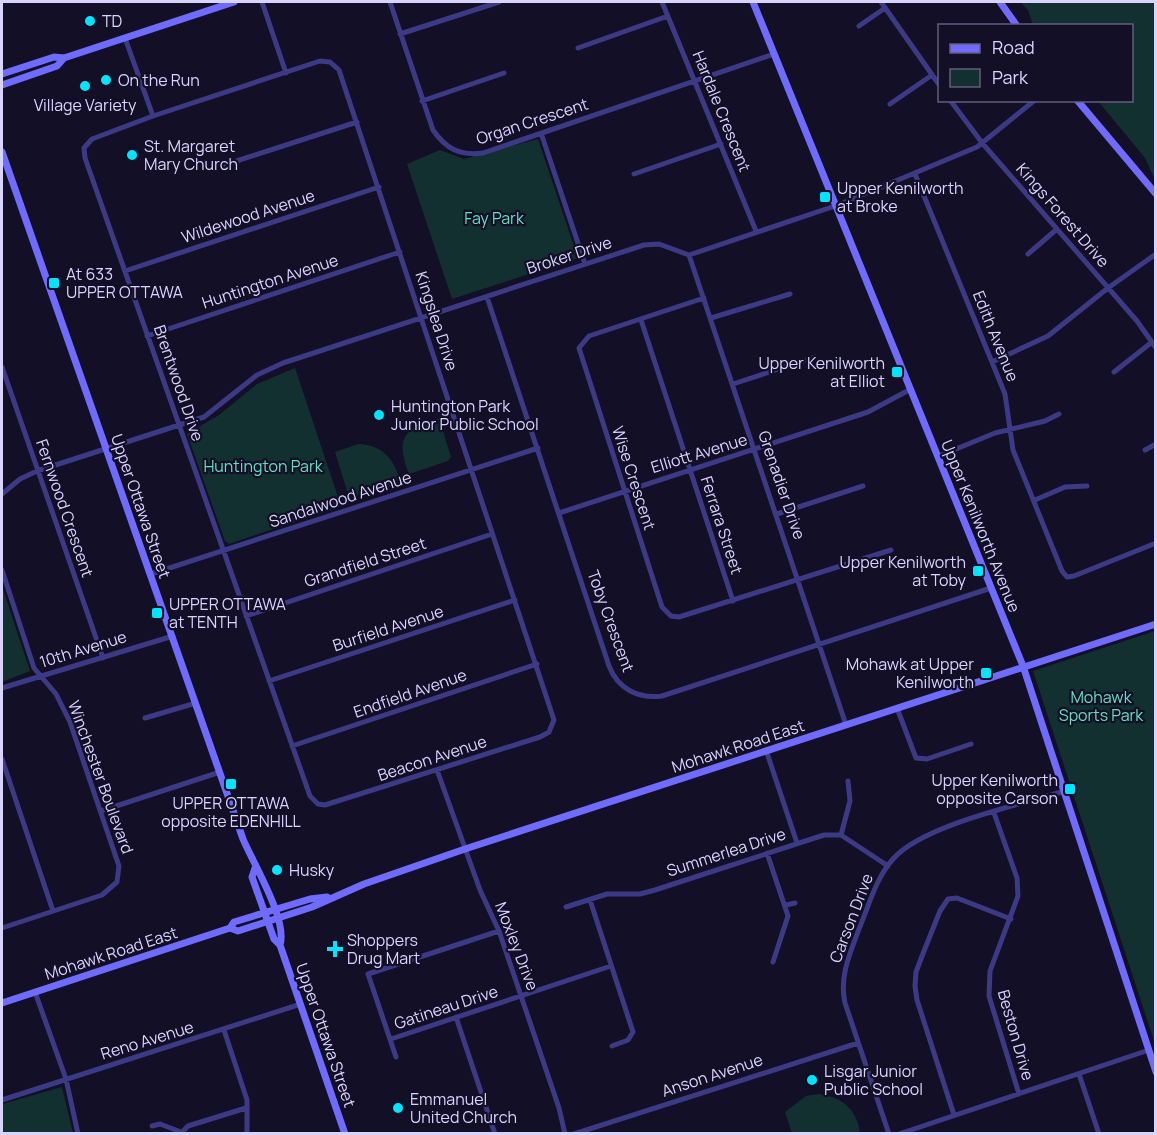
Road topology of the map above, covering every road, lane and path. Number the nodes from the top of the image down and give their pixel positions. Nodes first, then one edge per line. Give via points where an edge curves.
1 (234, 2) edge
2 (262, 2) edge
3 (390, 2) edge
4 (500, 2) edge
5 (662, 2) edge
6 (753, 2) edge
7 (881, 2) edge
8 (1000, 2) edge
9 (885, 8) junction
10 (668, 16) junction
11 (1016, 24) edge
12 (859, 26) dead end
13 (400, 34) junction
14 (125, 38) junction
15 (578, 48) dead end
16 (774, 54) junction
17 (64, 58) junction
18 (286, 73) junction
19 (504, 73) dead end
20 (2, 74) edge
21 (932, 75) junction
22 (695, 81) junction
23 (938, 84) edge
24 (2, 85) edge
25 (422, 101) junction
26 (952, 102) edge
27 (1033, 102) edge
28 (1079, 102) edge
29 (890, 104) dead end
30 (153, 116) junction
31 (357, 122) junction
32 (541, 133) junction
33 (721, 144) junction
34 (983, 144) junction
35 (2, 152) edge
36 (221, 166) dead end
37 (634, 174) dead end
38 (915, 174) junction
39 (379, 187) junction
40 (1155, 194) edge
41 (837, 205) junction
42 (1057, 229) junction
43 (756, 231) junction
44 (400, 252) junction
45 (1028, 254) dead end
46 (1155, 254) edge
47 (689, 255) junction
48 (585, 264) junction
49 (125, 271) junction
50 (1108, 287) junction
51 (790, 294) dead end
52 (487, 297) junction
53 (704, 298) junction
54 (422, 318) junction
55 (711, 318) junction
56 (641, 320) junction
57 (147, 336) junction
58 (1154, 345) edge
59 (815, 357) dead end
60 (992, 362) junction
61 (2, 367) edge
62 (1114, 372) dead end
63 (733, 384) junction
64 (911, 389) junction
65 (1059, 414) dead end
66 (179, 425) junction
67 (1009, 429) junction
68 (1155, 444) edge
69 (538, 448) junction
70 (107, 449) junction
71 (755, 449) junction
72 (1145, 450) dead end
73 (939, 456) junction
74 (472, 470) junction
75 (690, 470) junction
76 (37, 471) junction
77 (863, 486) dead end
78 (1087, 486) dead end
79 (624, 491) junction
80 (2, 494) edge
81 (1035, 500) junction
82 (559, 513) junction
83 (777, 514) junction
84 (492, 534) junction
85 (1155, 543) edge
86 (891, 550) dead end
87 (223, 551) junction
88 (2, 570) edge
89 (151, 574) junction
90 (798, 579) junction
91 (991, 588) junction
92 (515, 600) junction
93 (734, 600) junction
94 (246, 616) junction
95 (1155, 624) edge
96 (173, 636) junction
97 (820, 645) junction
98 (103, 658) junction
99 (537, 664) junction
100 (1023, 666) junction
101 (41, 676) junction
102 (269, 681) junction
103 (2, 688) edge
104 (196, 702) junction
105 (897, 708) junction
106 (145, 718) dead end
107 (846, 725) junction
108 (552, 729) joint
109 (971, 744) dead end
110 (292, 746) junction
111 (766, 750) junction
112 (2, 759) edge
113 (437, 770) junction
114 (220, 772) junction
115 (848, 781) dead end
116 (1065, 791) junction
117 (318, 805) joint
118 (101, 811) junction
119 (994, 813) junction
120 (841, 835) junction
121 (796, 843) junction
122 (465, 849) junction
123 (767, 853) junction
124 (888, 866) junction
125 (255, 868) junction
126 (590, 900) junction
127 (795, 903) dead end
128 (786, 905) junction
129 (566, 907) dead end
130 (52, 911) junction
131 (276, 914) junction
132 (266, 917) junction
133 (1011, 919) junction
134 (2, 928) edge
135 (499, 931) junction
136 (280, 945) junction
137 (773, 962) dead end
138 (611, 966) junction
139 (35, 992) junction
140 (521, 996) junction
141 (2, 1003) edge
142 (301, 1004) junction
143 (456, 1017) junction
144 (224, 1030) junction
145 (391, 1039) junction
146 (858, 1043) junction
147 (612, 1046) dead end
148 (1149, 1050) junction
149 (396, 1057) dead end
150 (1155, 1072) edge
151 (1078, 1074) junction
152 (66, 1079) junction
153 (1019, 1094) junction
154 (2, 1100) edge
155 (246, 1108) junction
156 (954, 1114) junction
157 (152, 1126) dead end
158 (180, 1133) edge
159 (78, 1134) edge
160 (247, 1134) edge
161 (345, 1134) edge
162 (495, 1134) edge
163 (565, 1134) edge
164 (574, 1134) edge
165 (888, 1134) edge
166 (899, 1134) edge
167 (1099, 1134) edge

1 - 14 main road
2 - 18 street
3 - 13 street, Organ Crescent
4 - 13 street
5 - 10 street, Hardale Crescent
6 - 16 main road, Upper Kenilworth Avenue
7 - 9 street
8 - 11 main road
9 - 12 street
9 - 21 street
10 - 15 street
10 - 22 street, Hardale Crescent
13 - 25 street, Organ Crescent
14 - 17 main road
14 - 30 street
16 - 22 street, Organ Crescent
16 - 41 main road, Upper Kenilworth Avenue
17 - 20 main road via 54,57
17 - 24 main road via 57,66
18 - 30 street
18 - 31 street, Kingslea Drive via 330,62 339,70
19 - 25 street
21 - 23 street
21 - 29 street
22 - 32 street, Organ Crescent
22 - 33 street, Hardale Crescent
25 - 32 street, Organ Crescent via 441,142 458,152 483,153
26 - 34 street, Kings Forest Drive
27 - 34 street
28 - 40 main road
30 - 49 street, Brentwood Drive via 92,139 84,148
31 - 36 street
31 - 39 street, Kingslea Drive
32 - 48 street
33 - 37 street
33 - 43 street, Hardale Crescent
34 - 38 street
34 - 42 street, Kings Forest Drive
35 - 70 main road, Upper Ottawa Street
38 - 41 street
38 - 60 street, Edith Avenue
39 - 44 street, Kingslea Drive
39 - 49 street, Wildewood Avenue
41 - 43 street
41 - 64 main road, Upper Kenilworth Avenue
42 - 45 street
42 - 50 street, Kings Forest Drive
43 - 47 street
44 - 54 street, Kingslea Drive
44 - 57 street, Huntington Avenue
46 - 50 street
47 - 48 street, Broker Drive via 672,247 644,245
47 - 53 street, Grenadier Drive
48 - 52 street, Broker Drive
49 - 57 street, Brentwood Drive
50 - 58 street, Kings Forest Drive
50 - 60 street via 1048,336
51 - 55 street
52 - 54 street, Broker Drive
52 - 69 street, Toby Crescent
53 - 55 street, Grenadier Drive
53 - 56 street, Wise Crescent
54 - 66 street, Broker Drive via 266,370 212,412
54 - 74 street, Kingslea Drive
55 - 63 street, Grenadier Drive
56 - 75 street, Ferrara Street
56 - 79 street, Wise Crescent via 589,336 579,348
57 - 66 street, Brentwood Drive
58 - 62 street
59 - 63 street
60 - 67 street, Edith Avenue via 1005,394
61 - 76 street, Fernwood Crescent
63 - 71 street, Grenadier Drive
64 - 71 street, Elliott Avenue via 868,412
64 - 73 main road, Upper Kenilworth Avenue
65 - 67 street
66 - 70 street, Broker Drive
66 - 87 street, Brentwood Drive
67 - 73 street
67 - 81 street, Edith Avenue via 1013,450
68 - 72 street
69 - 74 street, Sandalwood Avenue
69 - 82 street, Toby Crescent
70 - 76 street, Broker Drive
70 - 89 main road, Upper Ottawa Street
71 - 75 street, Elliott Avenue
71 - 83 street, Grenadier Drive
73 - 91 main road, Upper Kenilworth Avenue
74 - 84 street, Kingslea Drive
74 - 87 street, Sandalwood Avenue
75 - 79 street, Elliott Avenue
75 - 93 street, Ferrara Street
76 - 80 street, Broker Drive
76 - 98 street, Fernwood Crescent
77 - 83 street
78 - 81 street via 1065,487
79 - 82 street, Elliott Avenue
79 - 93 street, Wise Crescent via 667,614 679,617
81 - 85 street, Edith Avenue via 1067,577
82 - 97 street, Toby Crescent via 612,673 634,693 651,698 662,696
83 - 90 street, Grenadier Drive
84 - 92 street, Kingslea Drive
84 - 94 street, Grandfield Street
86 - 90 street, Wise Crescent
87 - 89 street, Sandalwood Avenue
87 - 94 street, Brentwood Drive
88 - 101 street, Winchester Boulevard via 34,668
89 - 96 main road, Upper Ottawa Street
90 - 93 street, Wise Crescent
90 - 97 street, Grenadier Drive
91 - 97 street, Toby Crescent
91 - 100 main road, Upper Kenilworth Avenue
92 - 99 street, Kingslea Drive
92 - 102 street, Burfield Avenue
94 - 102 street, Brentwood Drive
95 - 100 main road, Mohawk Road East
96 - 98 street, 10th Avenue
96 - 104 main road, Upper Ottawa Street
97 - 107 street, Grenadier Drive
98 - 101 street, 10th Avenue
99 - 108 street, Kingslea Drive via 553,716
99 - 110 street, Endfield Avenue
100 - 105 main road, Mohawk Road East
100 - 116 main road, Upper Kenilworth Avenue
101 - 103 street, 10th Avenue
101 - 118 street, Winchester Boulevard via 62,703
102 - 110 street, Brentwood Drive
104 - 106 street
104 - 114 main road, Upper Ottawa Street
105 - 107 main road, Mohawk Road East
105 - 109 street via 916,759
107 - 111 main road, Mohawk Road East
108 - 113 street, Beacon Avenue via 541,737
110 - 117 street, Brentwood Drive via 310,796
111 - 121 street
111 - 122 main road, Mohawk Road East
112 - 130 street
113 - 117 street, Beacon Avenue via 334,804
113 - 122 street, Moxley Drive
114 - 118 street
114 - 125 main road, Upper Ottawa Street
115 - 120 street via 850,801
116 - 119 street, Carson Drive
116 - 148 main road, Upper Kenilworth Avenue
118 - 130 street, Winchester Boulevard via 117,855 117,882 102,895
119 - 124 street, Carson Drive via 926,835 902,850
119 - 133 street, Beston Drive via 1018,888
120 - 121 street, Summerlea Drive
120 - 124 street
121 - 123 street, Summerlea Drive
122 - 131 main road, Mohawk Road East via 312,907
122 - 135 street, Moxley Drive
123 - 126 street, Summerlea Drive via 640,894 607,894
123 - 128 street
124 - 146 street, Carson Drive via 872,896 843,974 844,999
125 - 131 main road, Upper Ottawa Street via 261,873
125 - 132 main road, Upper Ottawa Street via 252,877
126 - 129 street, Summerlea Drive
126 - 138 street
127 - 128 street
128 - 137 street via 788,921
130 - 134 street, Winchester Boulevard
131 - 132 main road, Mohawk Road East
131 - 136 main road, Upper Ottawa Street via 283,936
132 - 136 main road, Upper Ottawa Street
132 - 139 main road, Mohawk Road East via 234,922 230,928
133 - 153 street, Beston Drive via 990,970 988,985
133 - 156 street via 957,898 948,899 916,972 917,1000
135 - 140 street, Moxley Drive
135 - 145 street via 368,974
136 - 142 main road, Upper Ottawa Street
138 - 140 street, Gatineau Drive
138 - 147 street via 633,1032 628,1040
139 - 141 main road, Mohawk Road East
139 - 152 street
140 - 143 street, Gatineau Drive
140 - 163 street, Moxley Drive
142 - 144 street, Reno Avenue
142 - 161 main road, Upper Ottawa Street
143 - 145 street, Gatineau Drive
143 - 162 street
144 - 152 street, Reno Avenue
144 - 155 street via 247,1100
145 - 149 street
146 - 164 street, Anson Avenue
146 - 165 street, Carson Drive
148 - 150 main road, Upper Kenilworth Avenue
148 - 151 street
151 - 153 street
151 - 167 street
152 - 154 street, Reno Avenue
152 - 159 street
153 - 156 street
155 - 158 street via 188,1126
155 - 160 street
156 - 166 street
157 - 158 street via 160,1124

